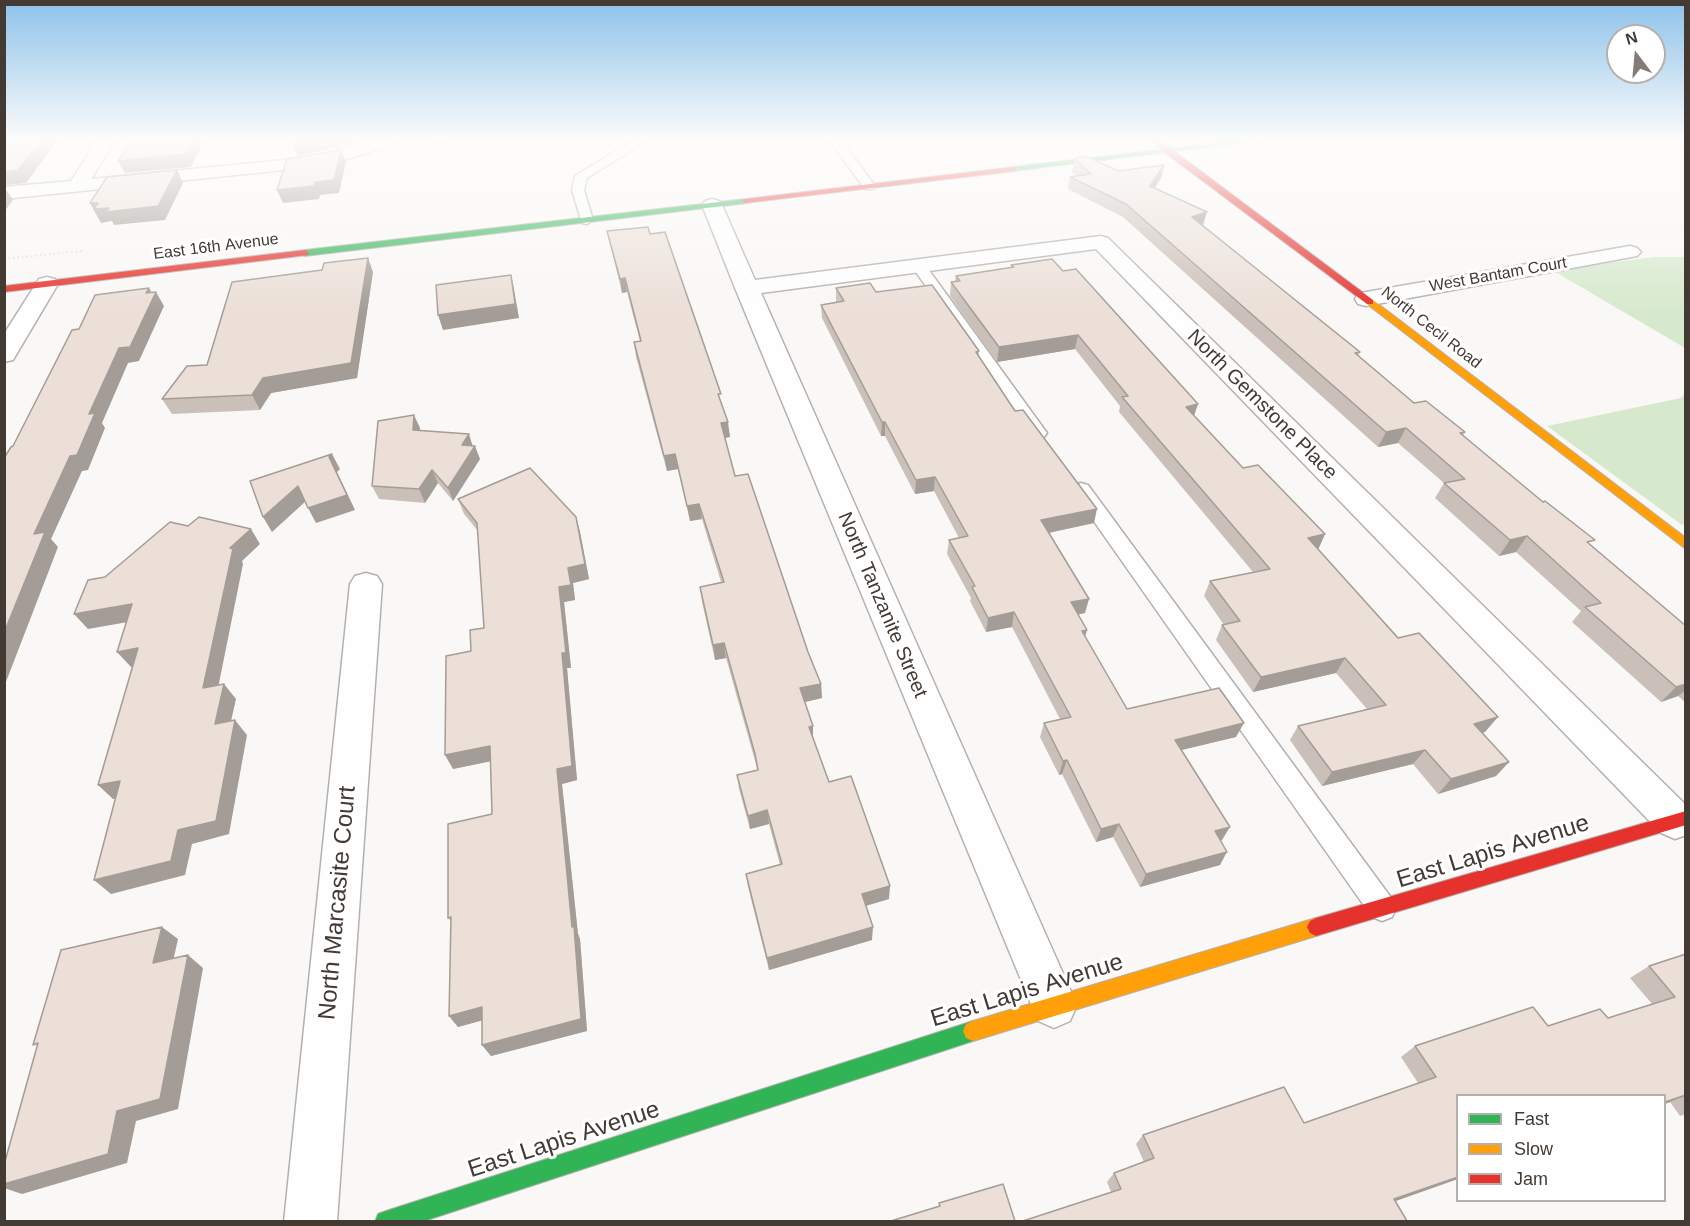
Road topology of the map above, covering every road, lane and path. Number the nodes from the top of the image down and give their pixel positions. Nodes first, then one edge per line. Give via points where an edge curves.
1 (580, 198) edge
2 (768, 198) edge
3 (1232, 198) edge
4 (712, 205) junction
5 (587, 220) junction
6 (1630, 252) dead end
7 (918, 266) junction
8 (47, 284) junction
9 (746, 288) junction
10 (4, 289) edge
11 (1366, 298) junction
12 (4, 355) edge
13 (1048, 446) edge
14 (1069, 473) edge
15 (1686, 544) edge
16 (366, 584) dead end
17 (1680, 820) edge
18 (1382, 909) junction
19 (1054, 1005) junction
20 (310, 1221) edge
21 (386, 1221) edge

1 - 5 lane
2 - 4 street, East 16th Avenue
3 - 11 street, North Cecil Road
4 - 5 street, East 16th Avenue
4 - 9 street, North Tanzanite Street
5 - 8 street, East 16th Avenue
6 - 11 street, West Bantam Court
7 - 9 street, North Gemstone Place
7 - 13 lane
7 - 17 street, North Gemstone Place via 1101,242
8 - 10 street, East 16th Avenue
8 - 12 street
9 - 19 street, North Tanzanite Street
11 - 15 street, North Cecil Road
14 - 18 lane
16 - 20 street, North Marcasite Court
17 - 18 street, East Lapis Avenue
18 - 19 street, East Lapis Avenue
19 - 21 street, East Lapis Avenue

